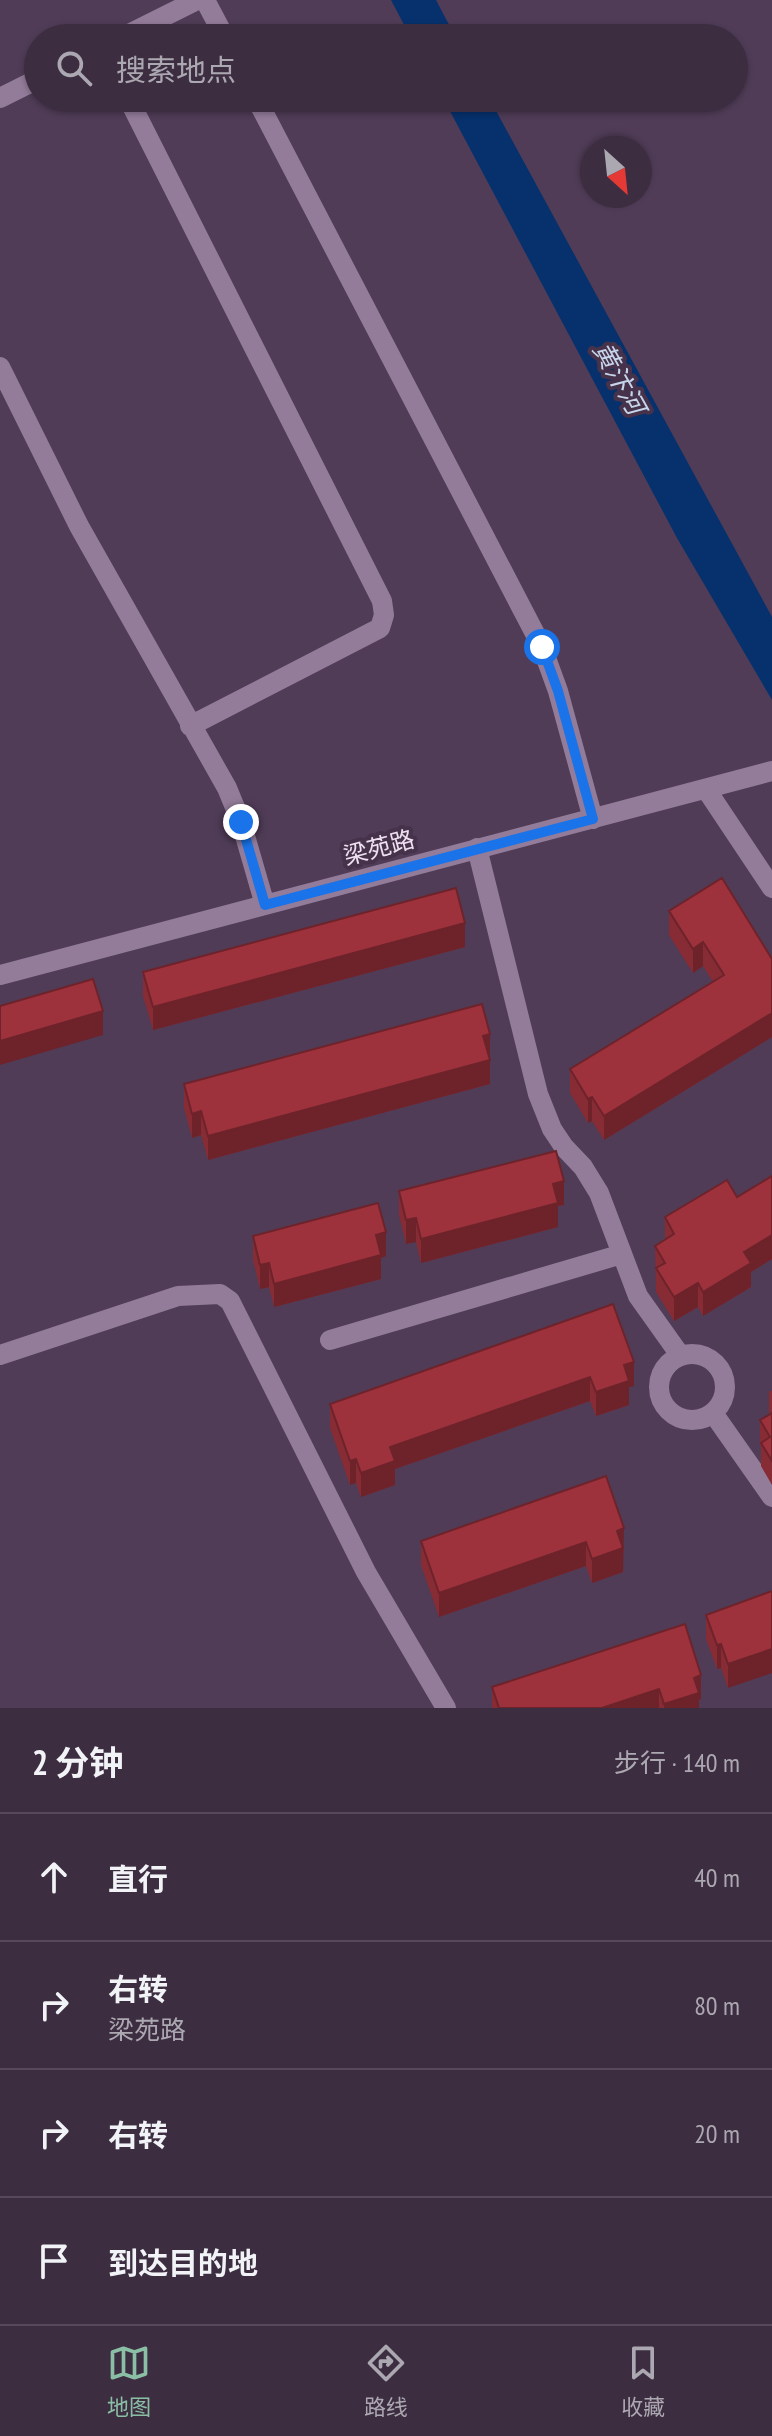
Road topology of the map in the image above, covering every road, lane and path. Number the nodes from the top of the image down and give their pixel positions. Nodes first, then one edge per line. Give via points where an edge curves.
1 (197, 0) edge
2 (205, 0) edge
3 (149, 24) edge
4 (218, 24) edge
5 (24, 86) edge
6 (0, 98) edge
7 (135, 112) edge
8 (263, 112) edge
9 (0, 367) edge
10 (190, 726) junction
11 (772, 771) edge
12 (706, 789) junction
13 (593, 819) junction
14 (477, 848) junction
15 (772, 888) edge
16 (265, 905) junction
17 (0, 975) edge
18 (622, 1254) junction
19 (330, 1340) dead end
20 (0, 1355) edge
21 (680, 1355) junction
22 (713, 1413) junction
23 (772, 1497) edge
24 (446, 1708) edge

1 - 3 street
2 - 4 street
5 - 6 street
7 - 10 street via 382,601 384,615 380,628
8 - 13 street via 542,647
9 - 10 street via 79,526
10 - 16 street via 241,822
11 - 12 street, 梁苑路
12 - 13 street, 梁苑路
12 - 15 street
13 - 14 street, 梁苑路
14 - 16 street, 梁苑路
14 - 18 street via 538,1094 552,1129 599,1193
16 - 17 street, 梁苑路
18 - 19 street
18 - 21 street via 638,1296
20 - 24 street via 178,1296 220,1294 230,1301 366,1572
21 - 22 street via 704,1355 721,1371 725,1393
21 - 22 street via 659,1382 663,1403 691,1420
22 - 23 street

